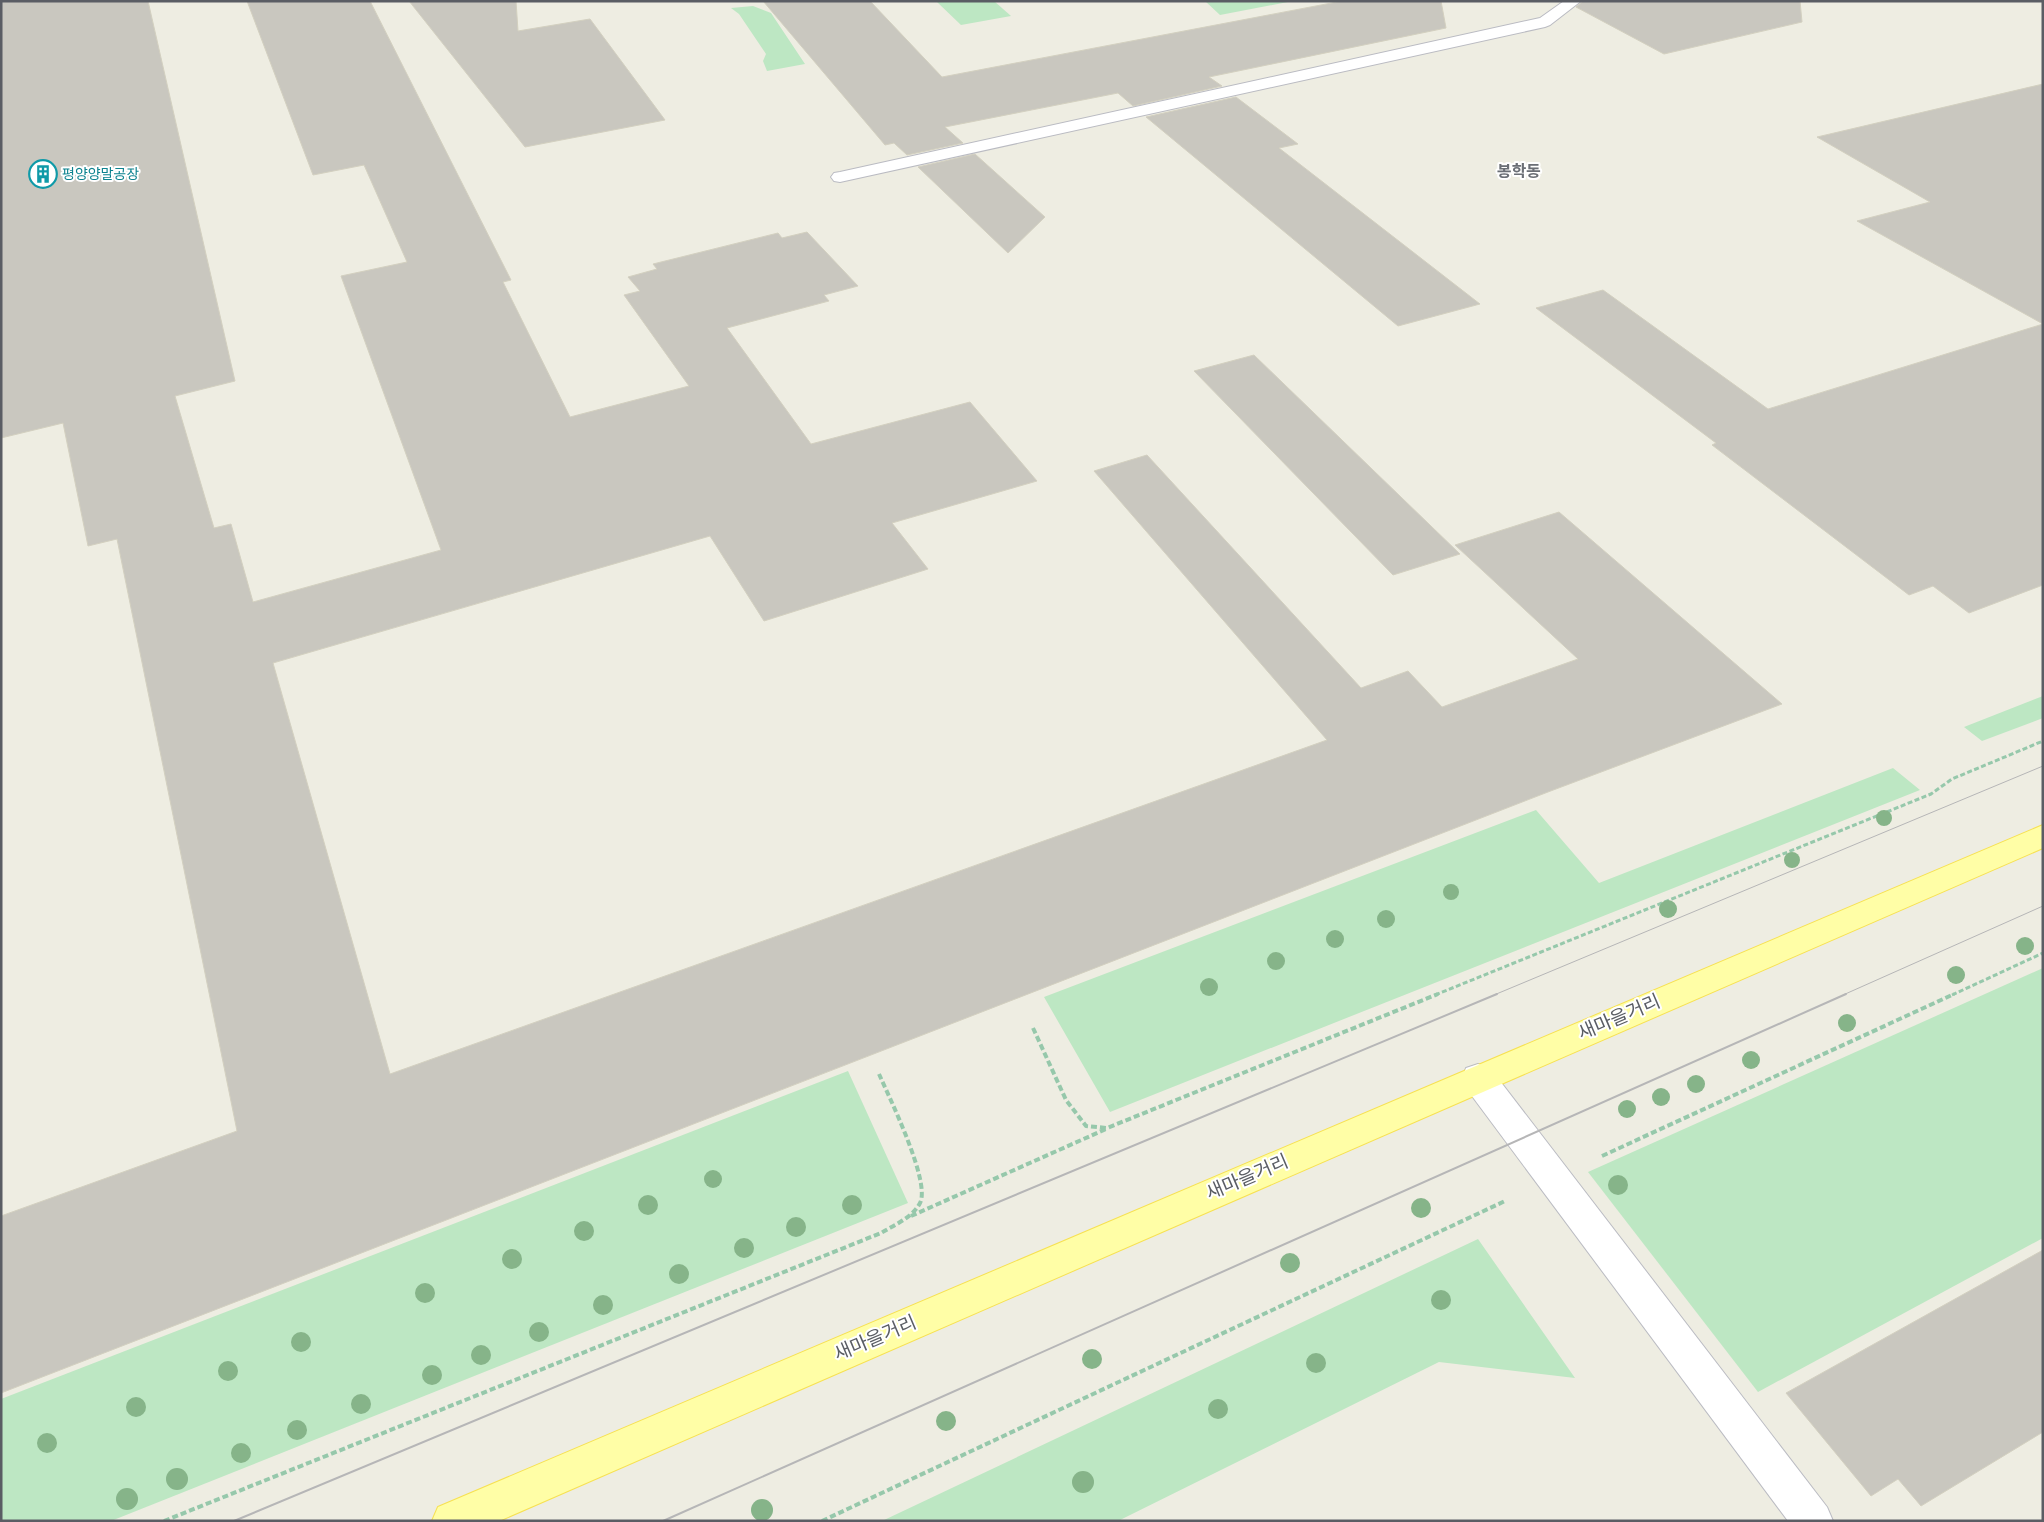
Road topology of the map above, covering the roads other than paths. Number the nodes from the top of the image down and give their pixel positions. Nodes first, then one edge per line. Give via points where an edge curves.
1 (1574, 1) edge
2 (840, 177) dead end
3 (2043, 836) edge
4 (1478, 1078) junction
5 (452, 1521) edge
6 (1813, 1521) edge

1 - 2 street via 1545,22
3 - 4 main road, 새마을거리
4 - 5 main road, 새마을거리
4 - 6 street

